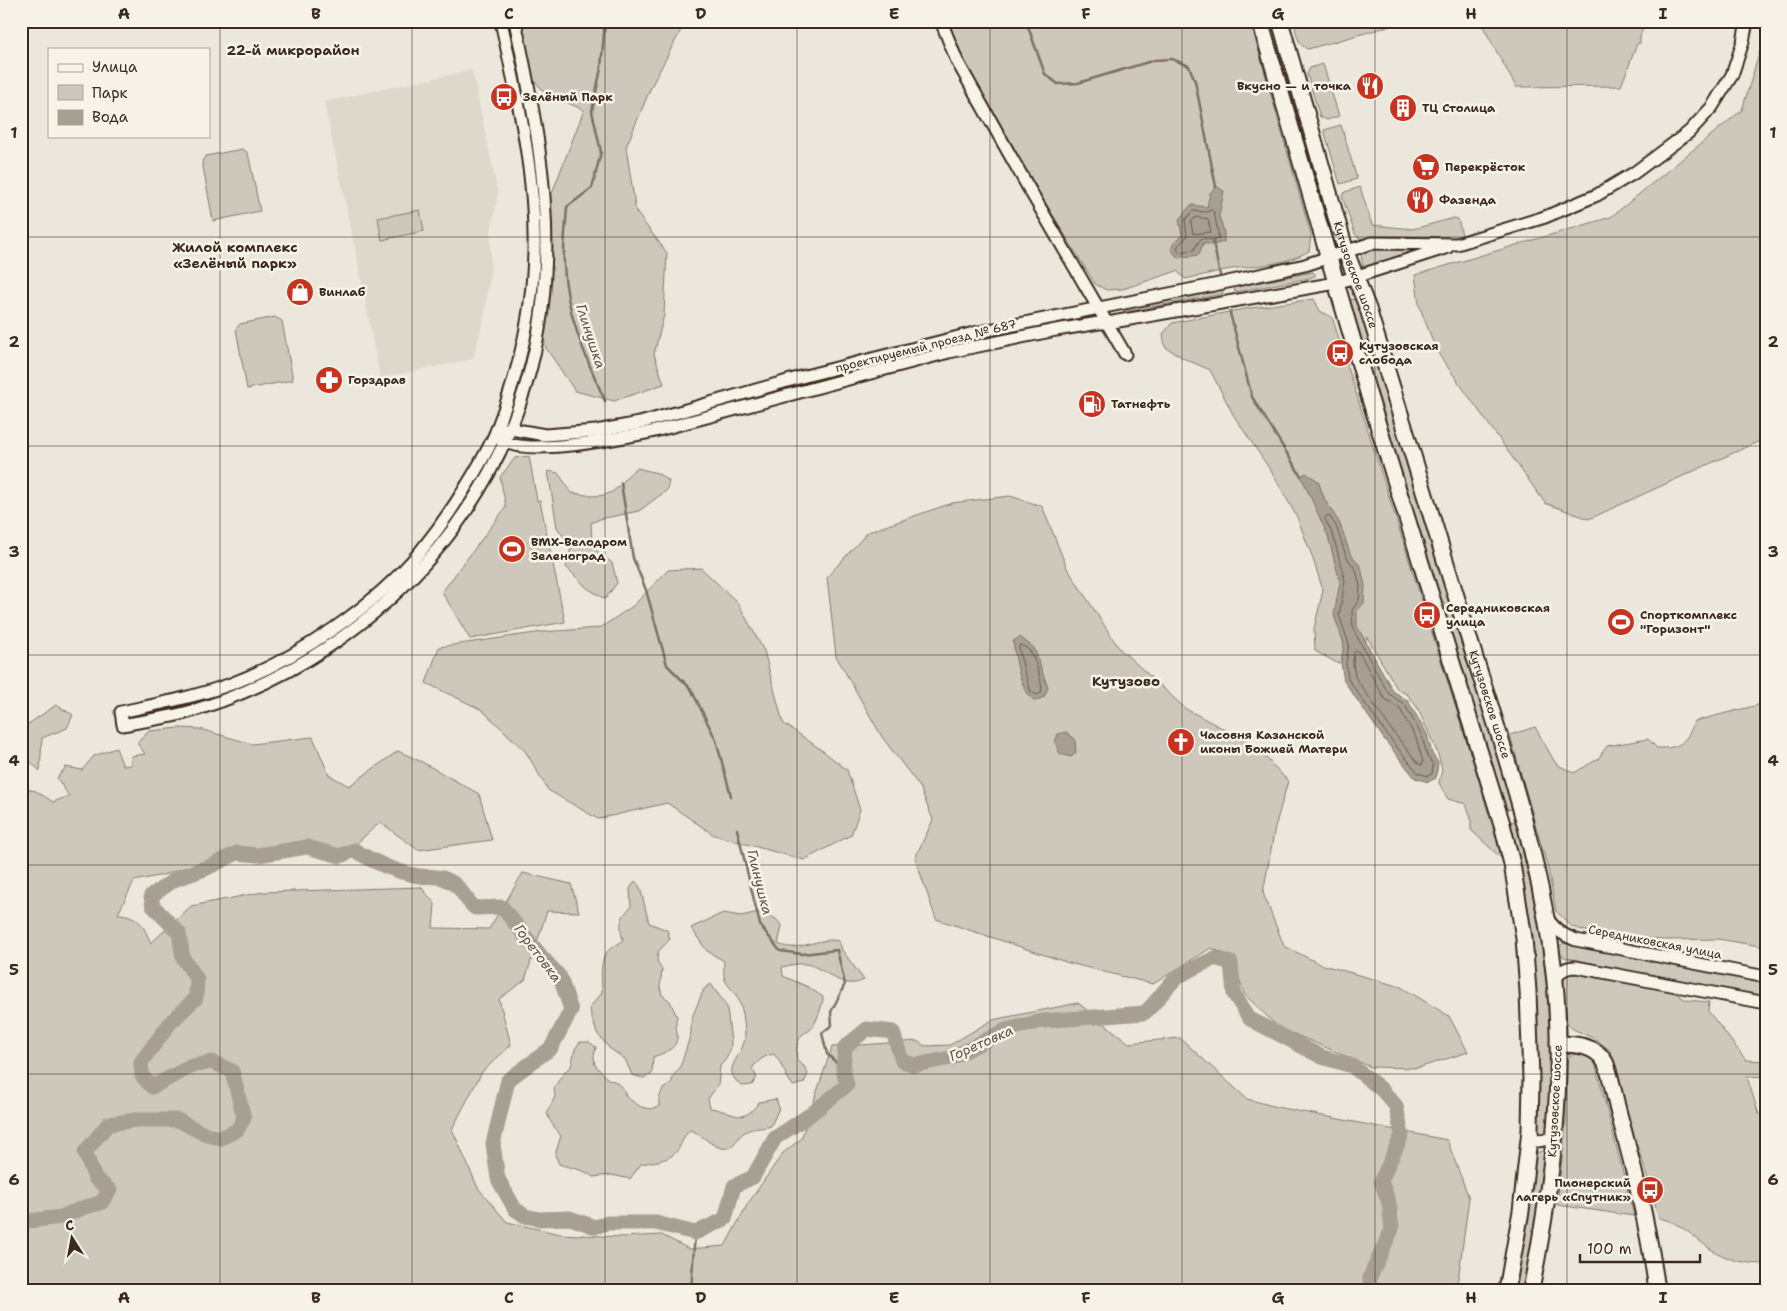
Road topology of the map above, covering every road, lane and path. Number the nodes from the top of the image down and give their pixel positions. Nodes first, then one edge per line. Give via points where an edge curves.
1 (501, 21) edge
2 (515, 21) edge
3 (941, 21) edge
4 (1260, 21) edge
5 (1280, 21) edge
6 (1747, 21) edge
7 (1457, 244) junction
8 (1346, 252) junction
9 (1328, 258) junction
10 (1356, 278) junction
11 (1336, 283) junction
12 (1098, 308) junction
13 (1107, 323) junction
14 (1125, 354) dead end
15 (511, 429) junction
16 (496, 432) junction
17 (504, 443) junction
18 (1524, 817) junction
19 (1502, 824) junction
20 (1547, 918) junction
21 (1766, 977) edge
22 (1555, 983) junction
23 (1766, 1003) edge
24 (1558, 1044) junction
25 (1530, 1130) junction
26 (1556, 1132) junction
27 (1507, 1290) edge
28 (1531, 1290) edge
29 (1657, 1290) edge

1 - 16 street via 530,172 534,250 530,306 523,343
2 - 15 street via 542,169 546,242 539,331
3 - 12 street via 957,61
4 - 9 main road, Кутузовское шоссе
5 - 8 main road, Кутузовское шоссе
6 - 7 street, проектируемый проезд № 687 via 1736,65 1712,107 1689,132 1655,159 1597,195 1545,217
7 - 8 street, проектируемый проезд № 687 via 1372,243
7 - 10 street, проектируемый проезд № 687
8 - 9 street, проектируемый проезд № 687
8 - 10 main road, Кутузовское шоссе
9 - 11 main road, Кутузовское шоссе
9 - 12 street, проектируемый проезд № 687
10 - 11 street, проектируемый проезд № 687
10 - 18 main road, Кутузовское шоссе
11 - 13 street, проектируемый проезд № 687
11 - 19 main road, Кутузовское шоссе
12 - 13 street
12 - 15 street, проектируемый проезд № 687 via 864,360 640,423 545,435
13 - 14 street
13 - 17 street, проектируемый проезд № 687 via 949,352 651,432 545,447
15 - 16 street, проектируемый проезд № 687
15 - 17 street
16 - 17 street
16 - 17 street via 459,497 419,553 342,623 282,660 232,684 186,699 121,712 123,724 190,712 237,695 288,672 349,633 403,588 428,561 471,502
18 - 19 main road via 1507,816
18 - 20 main road, Кутузовское шоссе
19 - 25 main road, Кутузовское шоссе via 1524,938 1531,1079
20 - 21 street, Середниковская улица via 1562,934 1576,940
20 - 22 main road, Кутузовское шоссе
22 - 23 street via 1563,970 1576,967
22 - 24 main road, Кутузовское шоссе
24 - 26 main road, Кутузовское шоссе
24 - 29 main road via 1590,1048 1605,1061 1653,1258
25 - 26 street via 1538,1141 1549,1140
25 - 27 main road, Кутузовское шоссе via 1521,1211
26 - 28 main road, Кутузовское шоссе

